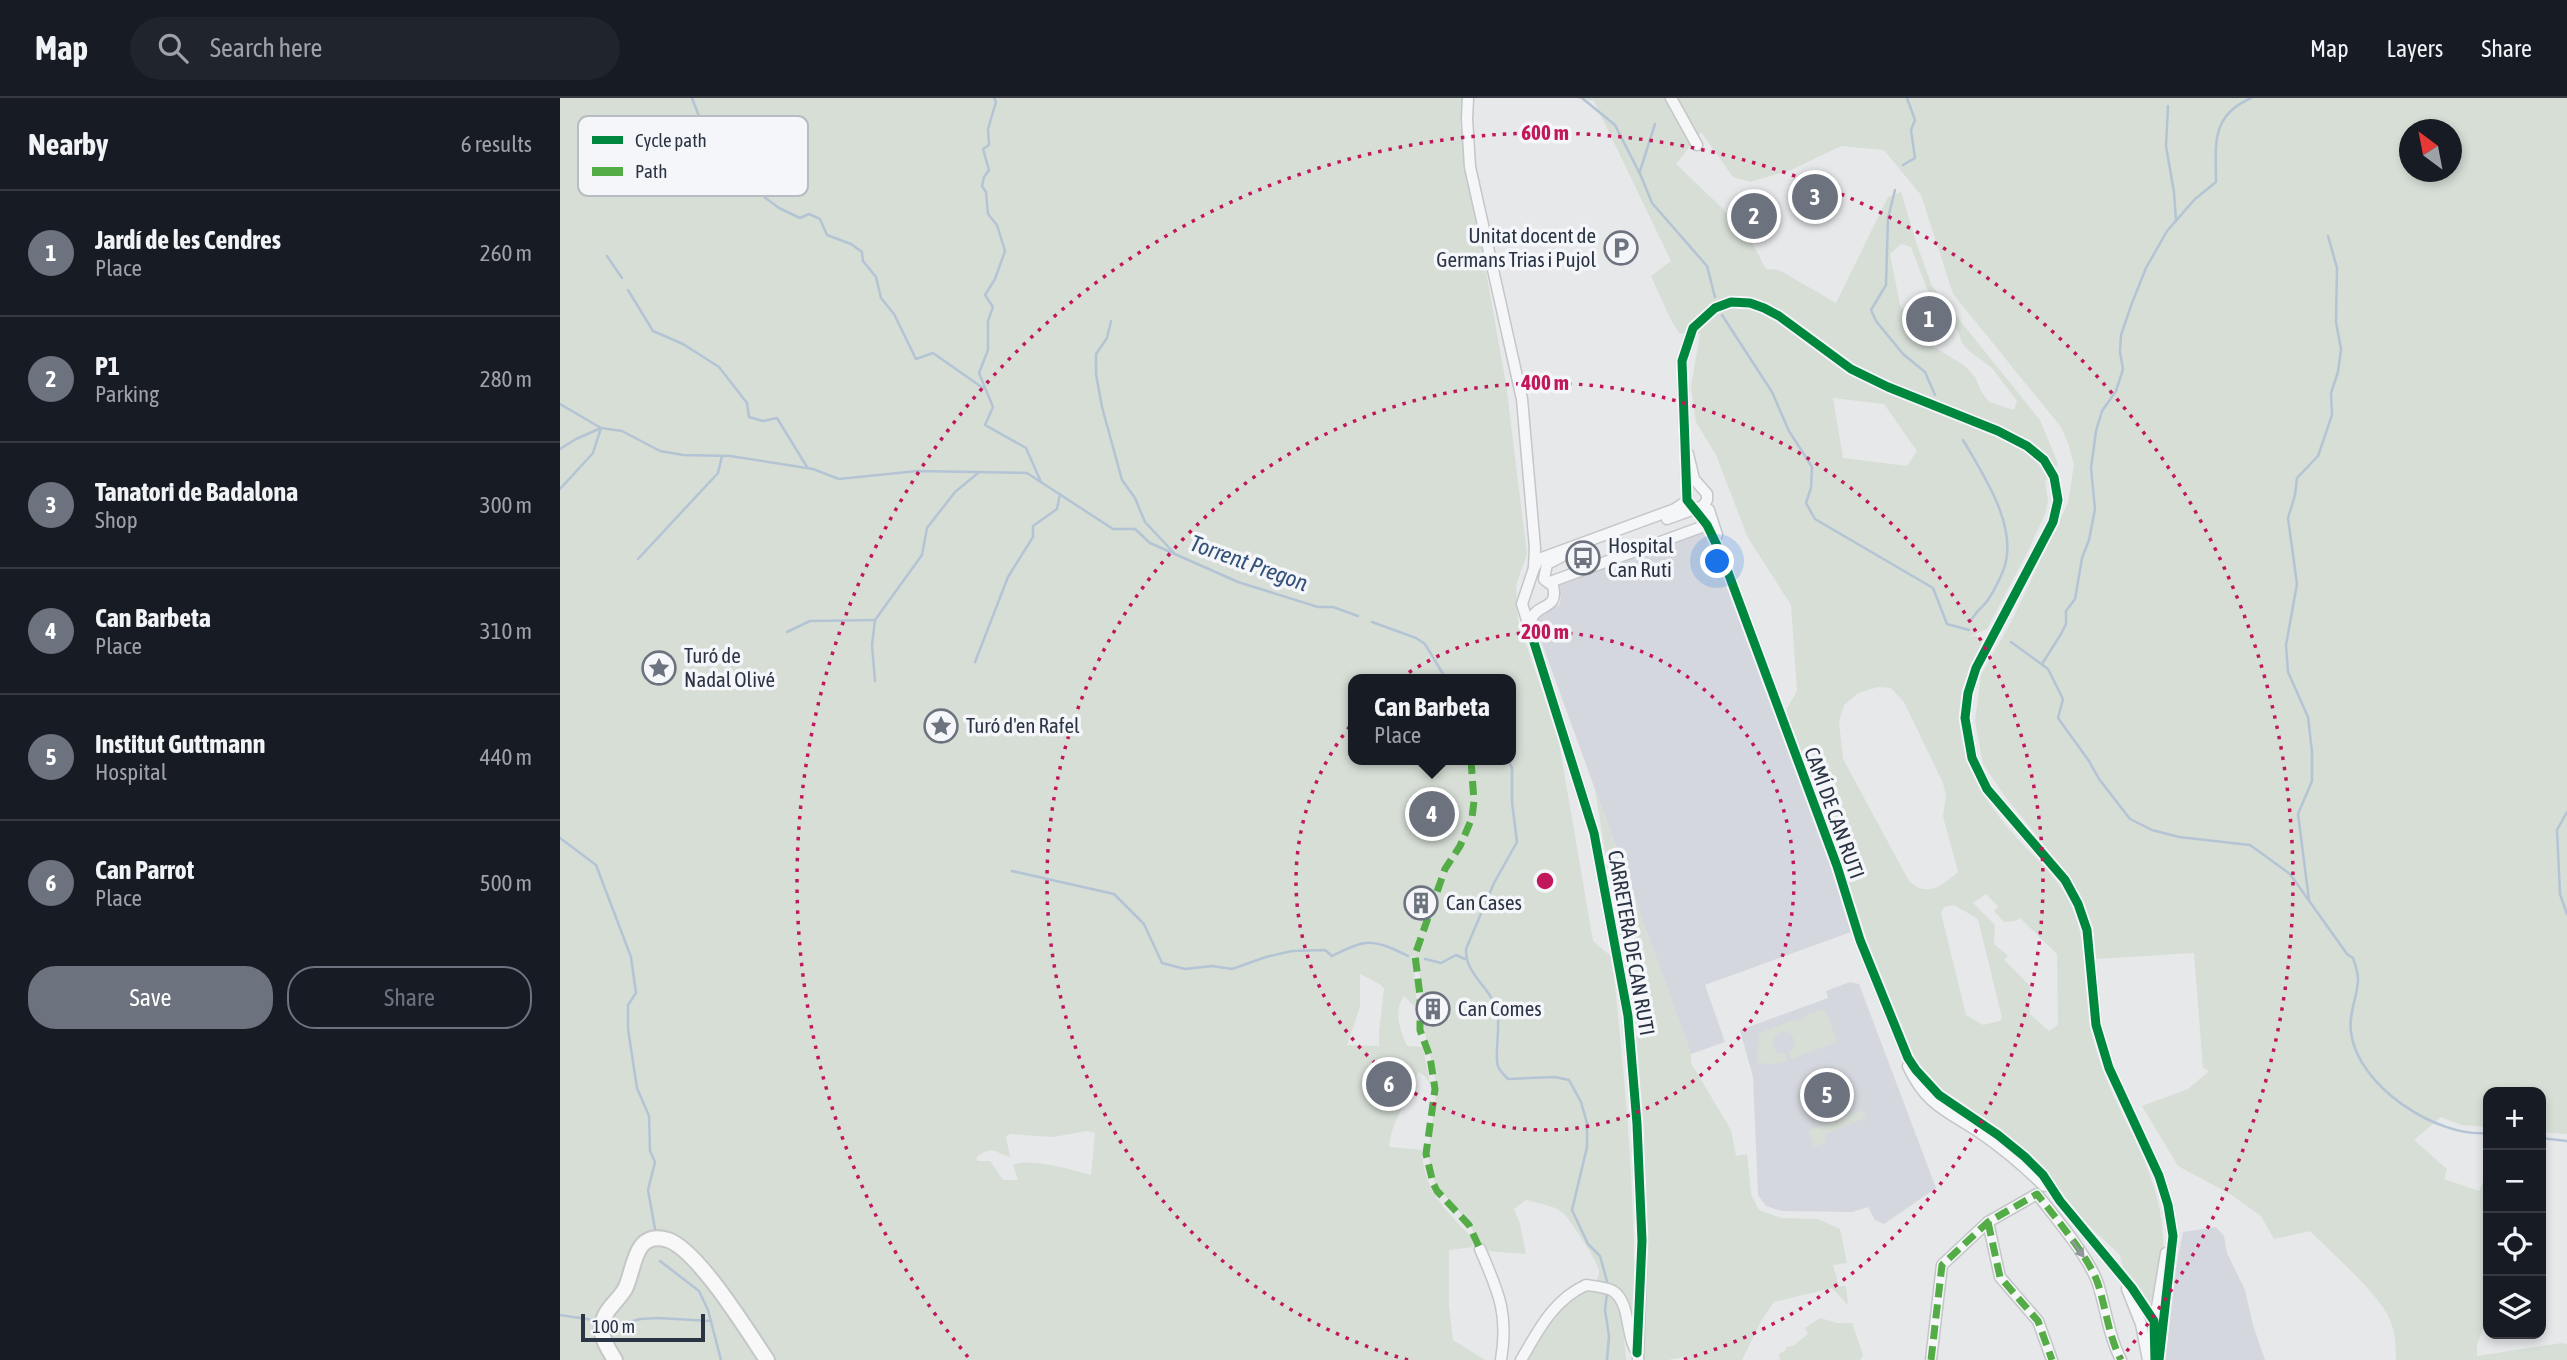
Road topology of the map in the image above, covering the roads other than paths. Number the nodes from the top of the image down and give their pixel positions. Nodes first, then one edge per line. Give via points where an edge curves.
1 (1468, 98) edge
2 (1671, 98) edge
3 (1698, 145) dead end
4 (1683, 437) junction
5 (1699, 488) junction
6 (1690, 503) junction
7 (1707, 525) junction
8 (1722, 556) junction
9 (1536, 558) junction
10 (1546, 577) junction
11 (1528, 589) junction
12 (1546, 607) junction
13 (1531, 633) junction
14 (1903, 1048) junction
15 (1923, 1078) junction
16 (1937, 1105) junction
17 (1978, 1122) junction
18 (1996, 1144) junction
19 (2030, 1162) junction
20 (2060, 1201) junction
21 (1988, 1222) junction
22 (2171, 1225) junction
23 (1480, 1249) dead end
24 (2123, 1279) junction
25 (2154, 1321) junction
26 (1637, 1358) edge
27 (615, 1360) edge
28 (767, 1360) edge
29 (1501, 1360) edge
30 (1521, 1360) edge
31 (1931, 1360) edge
32 (2052, 1360) edge
33 (2120, 1360) edge
34 (2153, 1360) edge

1 - 9 street via 1471,167 1522,399
2 - 3 street
4 - 5 street
4 - 6 street
4 - 22 street via 1682,361 1693,328 1715,308 1731,302 1750,303 1779,316 1851,369 2027,446 2054,477 2056,512 1971,682 1965,718 1968,746 1987,789 2065,880 2078,904 2087,930 2096,1025 2109,1068 2159,1176
5 - 6 street via 1692,489
5 - 6 street via 1707,500
6 - 7 street, CAMÍ DE CAN RUTI
6 - 8 street, CAMÍ DE CAN RUTI via 1709,510
6 - 9 street
6 - 10 street via 1555,559 1547,564
7 - 8 street, CAMÍ DE CAN RUTI
7 - 10 street
8 - 14 street, CAMÍ DE CAN RUTI
9 - 10 street
9 - 11 street, CARRETERA DE CAN RUTI
10 - 11 street
10 - 12 street via 1555,596
11 - 12 street via 1530,603
11 - 13 street, CARRETERA DE CAN RUTI via 1522,604
12 - 13 street via 1532,618
13 - 26 street, CARRETERA DE CAN RUTI via 1594,832 1628,1016 1642,1228
14 - 15 street, CAMÍ DE CAN RUTI
14 - 16 street, CAMÍ DE CAN RUTI via 1918,1088
15 - 16 street, CAMÍ DE CAN RUTI
15 - 17 street, CAMÍ DE CAN RUTI
16 - 17 street, CAMÍ DE CAN RUTI
16 - 18 street, CAMÍ DE CAN RUTI
17 - 19 street, CAMÍ DE CAN RUTI
18 - 19 street, CAMÍ DE CAN RUTI
18 - 20 street, CAMÍ DE CAN RUTI
19 - 20 street, CAMÍ DE CAN RUTI
20 - 24 street, CAMÍ DE CAN RUTI
21 - 31 street via 1942,1265
21 - 32 street via 2000,1277 2038,1321
21 -> 33 street via 2037,1194 2096,1278
22 - 25 street
22 - 34 street via 2172,1257
23 - 29 street via 1504,1315
24 - 25 street, CAMÍ DE CAN RUTI
24 - 34 street, CAMÍ DE CAN RUTI
25 - 34 street
26 - 30 street via 1625,1308 1613,1291 1586,1285 1561,1299
27 - 28 street via 603,1337 604,1318 626,1287 637,1250 655,1239 676,1244 688,1253

